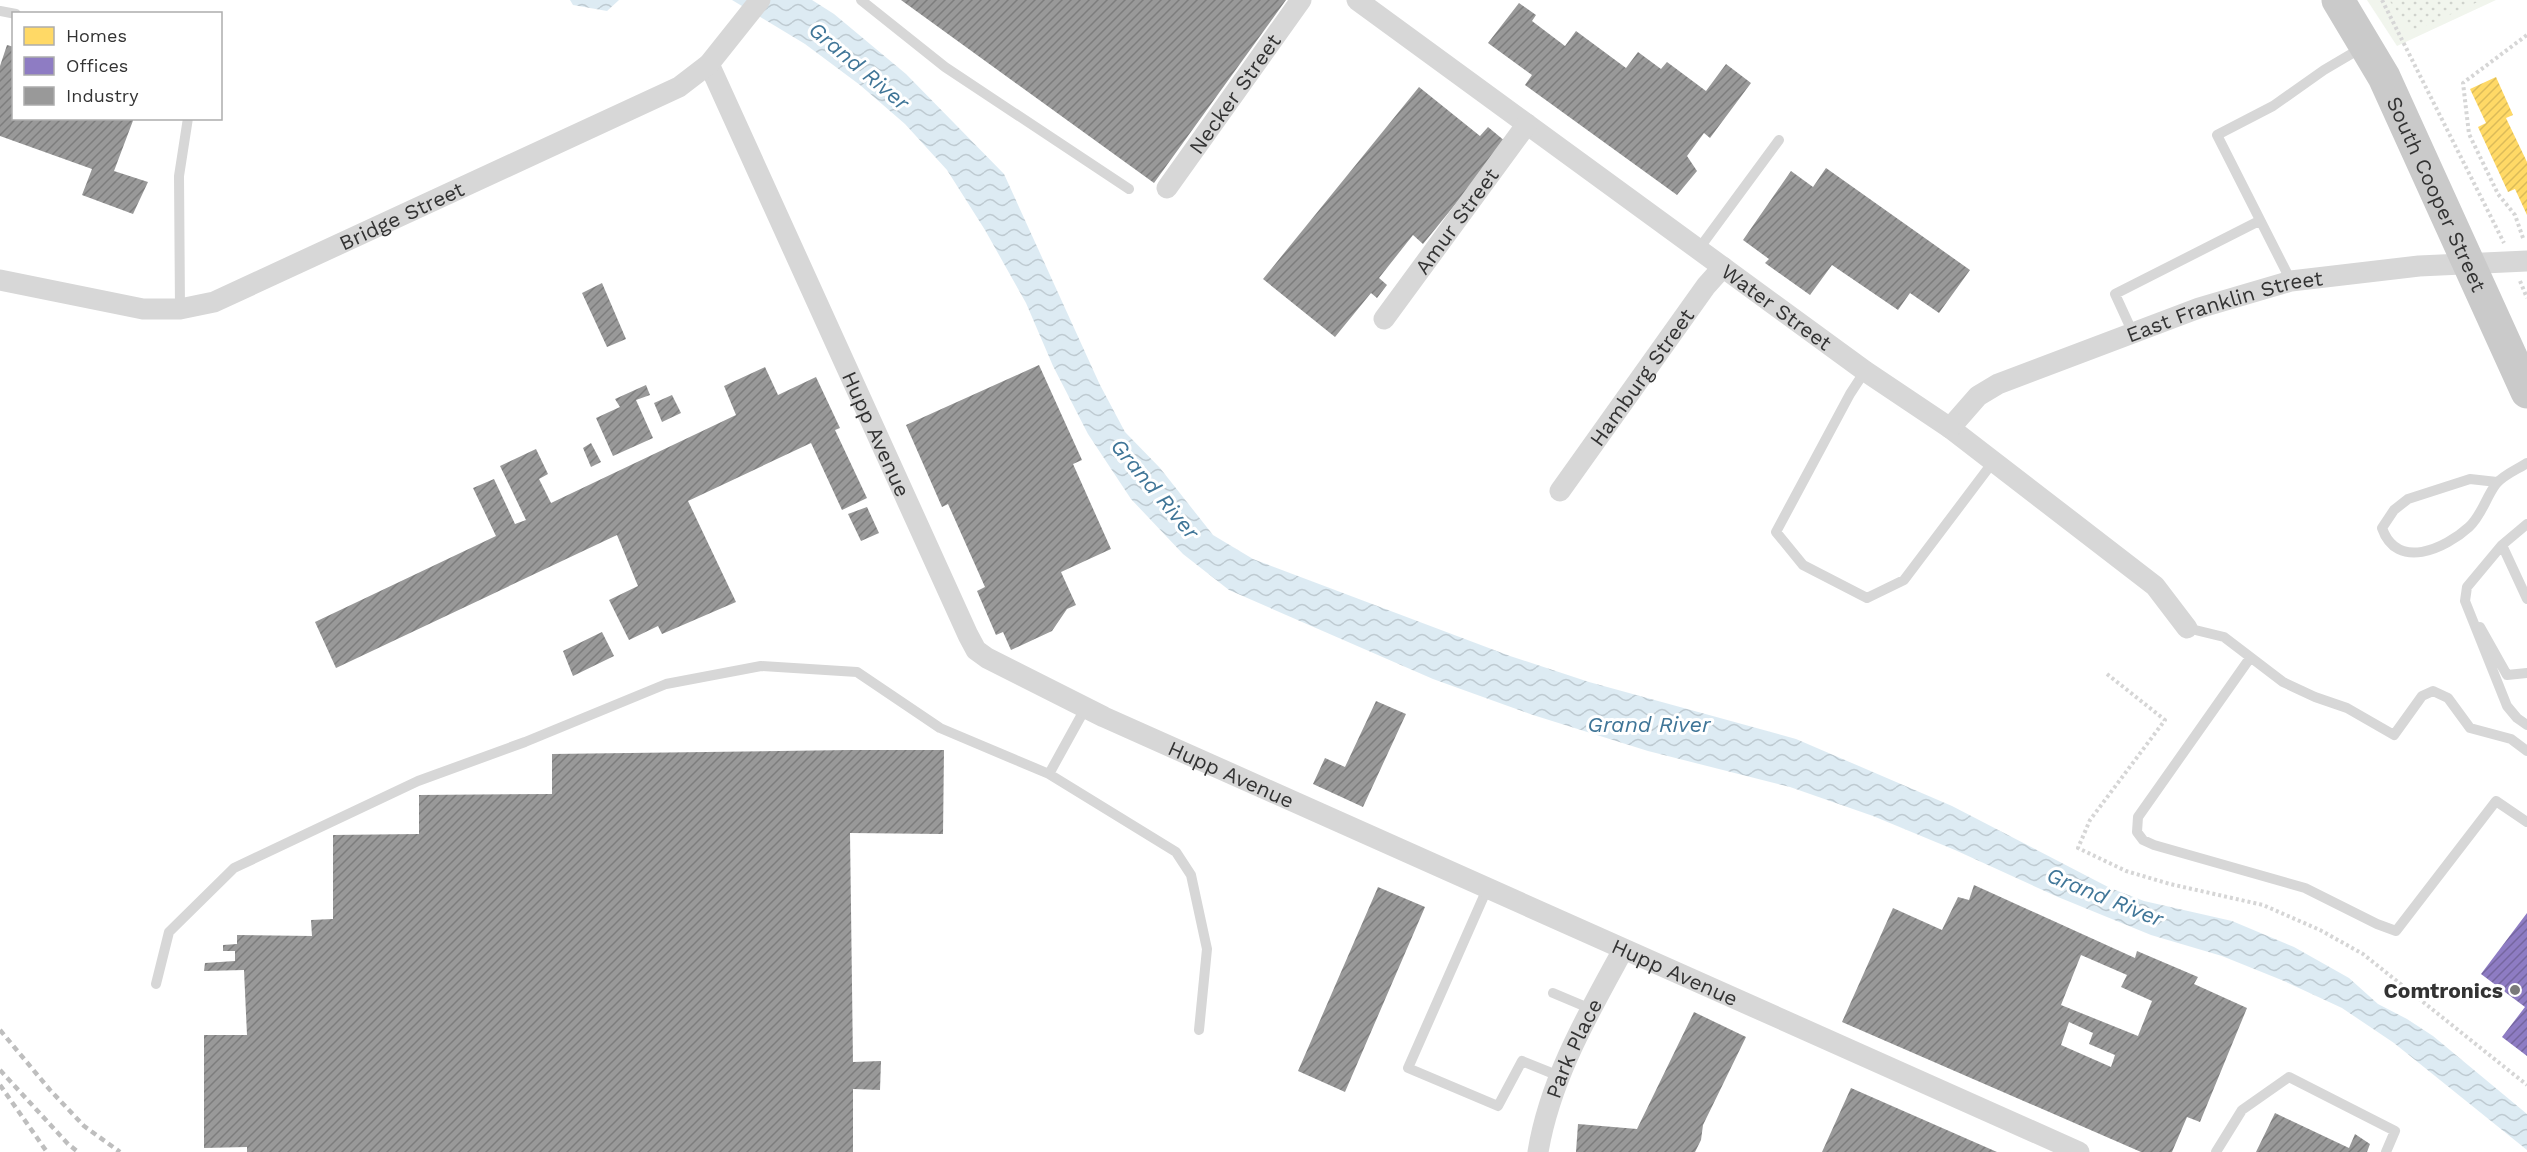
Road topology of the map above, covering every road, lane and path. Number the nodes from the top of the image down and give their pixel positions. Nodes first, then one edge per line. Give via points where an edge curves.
1 (760, 0) edge
2 (861, 0) edge
3 (1301, 0) edge
4 (1357, 0) edge
5 (2338, 0) edge
6 (2382, 0) edge
7 (2527, 35) edge
8 (2366, 46) junction
9 (709, 64) junction
10 (188, 120) edge
11 (1527, 124) junction
12 (1779, 140) dead end
13 (1167, 188) dead end
14 (1129, 189) dead end
15 (2259, 221) junction
16 (2523, 238) dead end
17 (2506, 248) dead end
18 (1698, 250) junction
19 (2527, 261) edge
20 (2469, 265) junction
21 (1723, 267) junction
22 (0, 280) edge
23 (2291, 281) junction
24 (180, 309) junction
25 (1384, 319) dead end
26 (2132, 331) junction
27 (1865, 371) junction
28 (2527, 392) edge
29 (1950, 428) junction
30 (1993, 462) junction
31 (2527, 463) edge
32 (2497, 482) junction
33 (1560, 491) dead end
34 (2527, 524) edge
35 (2502, 544) junction
36 (2527, 599) edge
37 (2465, 601) junction
38 (2187, 627) joint
39 (2250, 658) junction
40 (2527, 673) edge
41 (1086, 707) junction
42 (2527, 725) edge
43 (2527, 751) edge
44 (1049, 774) junction
45 (2527, 822) edge
46 (1487, 889) junction
47 (1623, 950) junction
48 (156, 984) dead end
49 (1553, 993) dead end
50 (1591, 1009) junction
51 (1199, 1030) dead end
52 (1559, 1076) junction
53 (1538, 1152) edge
54 (2079, 1152) edge
55 (2216, 1152) edge
56 (2386, 1152) edge

1 - 9 street, Bridge Street
2 - 14 lane via 945,67
3 - 13 street, Necker Street
4 - 11 street, Water Street
5 - 8 main road, South Cooper Street
6 - 17 path
7 - 16 path via 2463,82 2469,134 2498,194 2515,215
8 - 15 lane via 2273,106 2217,135
8 - 20 main road, South Cooper Street
9 - 24 street, Bridge Street via 678,87 479,180 214,302
9 - 41 street, Hupp Avenue via 976,650 1000,666
10 - 24 lane via 179,176
11 - 18 street, Water Street
11 - 25 street, Amur Street
12 - 18 lane
15 - 23 lane
15 - 26 lane via 2115,294
18 - 21 street, Water Street
19 - 20 street, East Franklin Street
20 - 23 street, East Franklin Street via 2419,266
20 - 28 main road, South Cooper Street
21 - 27 street, Water Street
21 - 33 street, Hamburg Street
22 - 24 street, Bridge Street via 143,309
23 - 26 street, East Franklin Street
26 - 29 street, East Franklin Street via 1985,390
27 - 29 street, Water Street
27 - 30 lane via 1776,532 1803,565 1867,598 1904,580
29 - 30 street, Water Street
30 - 38 street, Water Street via 2155,586
31 - 32 lane
32 - 32 lane via 2471,526 2446,544 2416,554 2400,551 2386,540 2382,528 2394,510 2408,499 2470,479
34 - 35 lane
35 - 36 lane
35 - 37 lane via 2467,587
37 - 40 lane via 2507,675
37 - 42 lane via 2502,696 2517,718
38 - 39 lane via 2224,637
39 - 43 lane via 2283,682 2347,708 2394,735 2422,696 2433,691 2448,698 2470,728 2511,739
39 - 45 lane via 2138,817 2137,832 2144,840 2305,888 2396,931 2496,801
41 - 44 lane
41 - 46 street, Hupp Avenue
44 - 48 lane via 940,728 857,672 761,666 666,684 418,781 234,868 169,932
44 - 51 lane via 1176,852 1191,875 1207,949
46 - 47 street, Hupp Avenue
46 - 52 lane via 1408,1068 1498,1106 1522,1061
47 - 50 street, Park Place
47 - 54 street, Hupp Avenue
49 - 50 lane
50 - 52 street, Park Place
52 - 53 street, Park Place via 1543,1122
55 - 56 lane via 2242,1110 2289,1077 2395,1131

